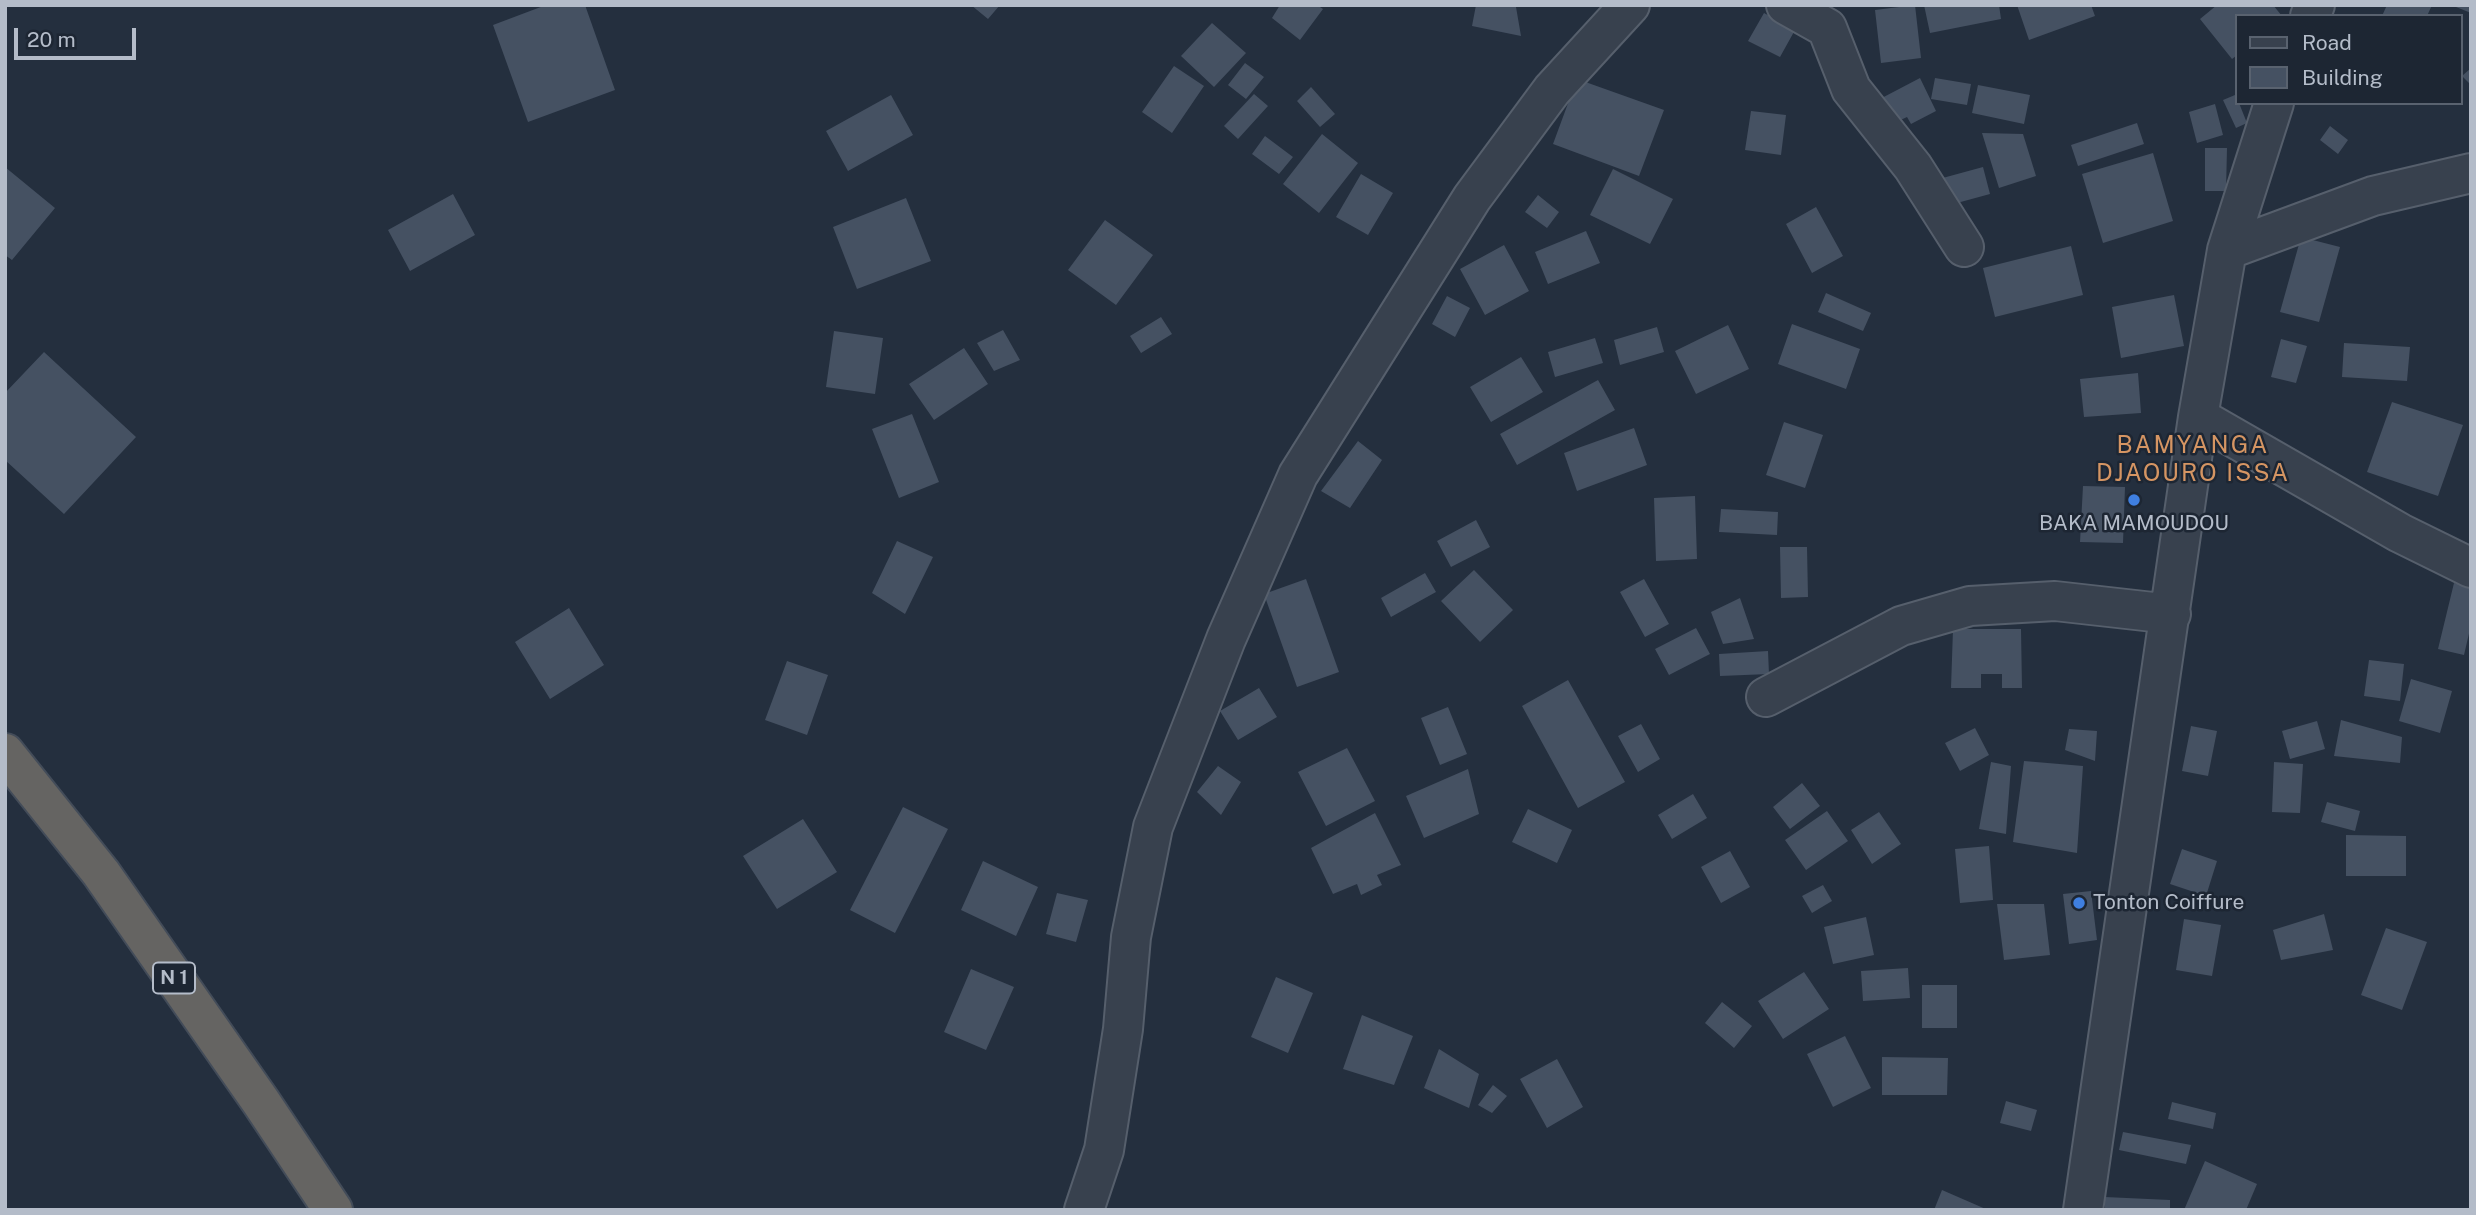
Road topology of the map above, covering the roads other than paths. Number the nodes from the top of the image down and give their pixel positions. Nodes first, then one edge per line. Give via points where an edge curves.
1 (1630, 5) edge
2 (1786, 5) edge
3 (2273, 105) edge
4 (2471, 173) edge
5 (1964, 247) dead end
6 (2227, 250) junction
7 (2198, 417) junction
8 (2471, 568) edge
9 (2171, 614) junction
10 (1766, 697) dead end
11 (5, 753) edge
12 (332, 1210) edge
13 (1084, 1210) edge
14 (2083, 1210) edge

1 - 13 street via 1552,90 1472,198 1297,475 1226,639 1153,827 1131,937 1123,1029 1104,1150
2 - 5 street via 1827,28 1851,89 1913,167
3 - 6 street
4 - 6 street via 2374,196
6 - 7 street
7 - 8 street via 2400,533
7 - 9 street
9 - 10 street via 2055,601 1970,606 1901,626
9 - 14 street
11 - 12 highway, N 1 via 101,873

